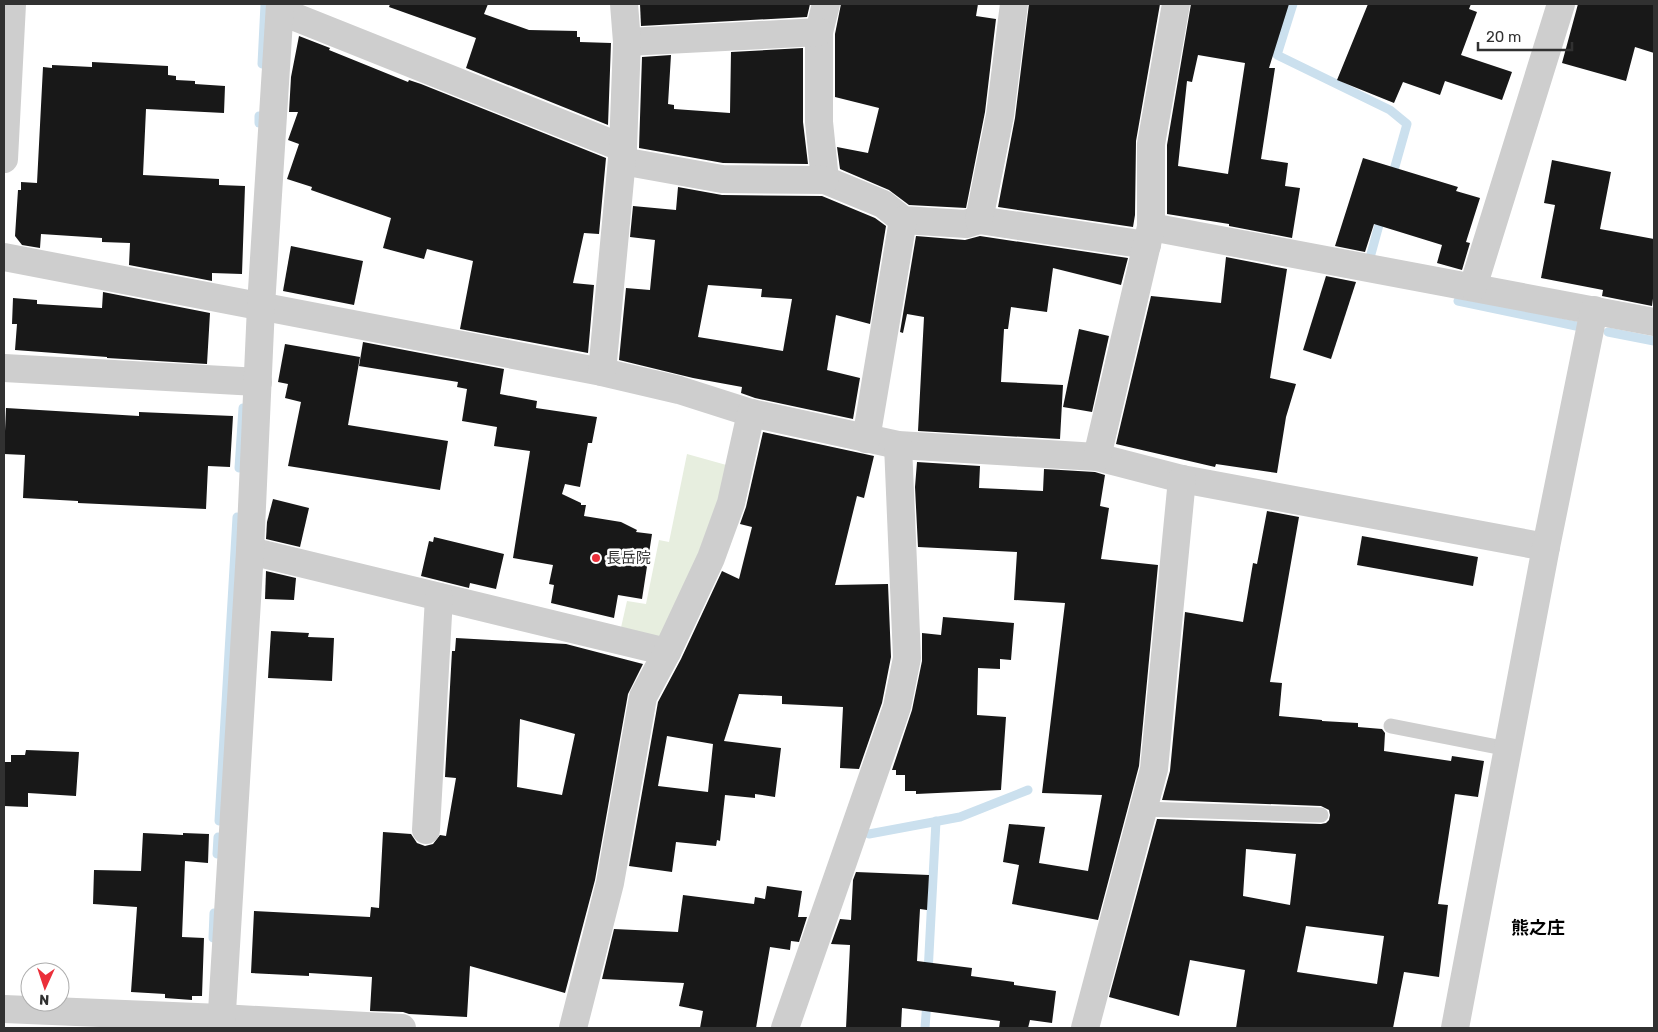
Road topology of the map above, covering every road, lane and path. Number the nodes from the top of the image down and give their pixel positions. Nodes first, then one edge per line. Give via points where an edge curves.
1 (12, 4) edge
2 (624, 4) edge
3 (826, 4) edge
4 (1014, 4) edge
5 (1176, 4) edge
6 (1561, 4) edge
7 (280, 7) edge
8 (819, 32) junction
9 (627, 42) junction
10 (622, 154) junction
11 (4, 159) edge
12 (825, 180) junction
13 (903, 220) junction
14 (979, 220) junction
15 (1149, 236) junction
16 (4, 257) edge
17 (1473, 287) junction
18 (261, 306) junction
19 (1594, 310) junction
20 (1654, 322) edge
21 (4, 368) edge
22 (602, 372) junction
23 (258, 382) junction
24 (751, 413) junction
25 (866, 439) junction
26 (898, 446) junction
27 (1097, 457) junction
28 (1182, 478) junction
29 (1546, 548) junction
30 (250, 551) junction
31 (439, 597) junction
32 (667, 652) junction
33 (1391, 726) dead end
34 (1508, 749) junction
35 (1143, 809) junction
36 (1321, 816) dead end
37 (426, 830) dead end
38 (4, 1009) edge
39 (221, 1023) edge
40 (402, 1028) edge
41 (573, 1028) edge
42 (785, 1028) edge
43 (1085, 1028) edge
44 (1455, 1028) edge

1 - 11 street
2 - 9 street
3 - 8 street
4 - 14 street via 1000,115
5 - 15 street via 1152,144
6 - 17 street
7 - 10 street
7 - 18 street
8 - 9 street
8 - 12 street via 819,122
9 - 10 street
10 - 12 street via 722,179
10 - 22 street
12 - 13 street via 883,204
13 - 14 street via 966,224
13 - 25 street
14 - 15 street
15 - 17 street
15 - 27 street
16 - 18 street
17 - 19 street
18 - 22 street
18 - 23 street
19 - 20 street
19 - 29 street
21 - 23 street
22 - 24 street via 679,390
23 - 30 street
24 - 25 street
24 - 32 street via 732,503 711,558
25 - 26 street
26 - 27 street
26 - 42 street via 907,658 897,707
27 - 28 street
28 - 29 street
28 - 35 street via 1154,769
29 - 34 street
30 - 31 street
30 - 39 street
31 - 32 street
31 - 37 street
32 - 41 street via 643,697 610,883
33 - 34 lane
34 - 44 street
35 - 36 lane
35 - 43 street
38 - 39 street
39 - 40 street

